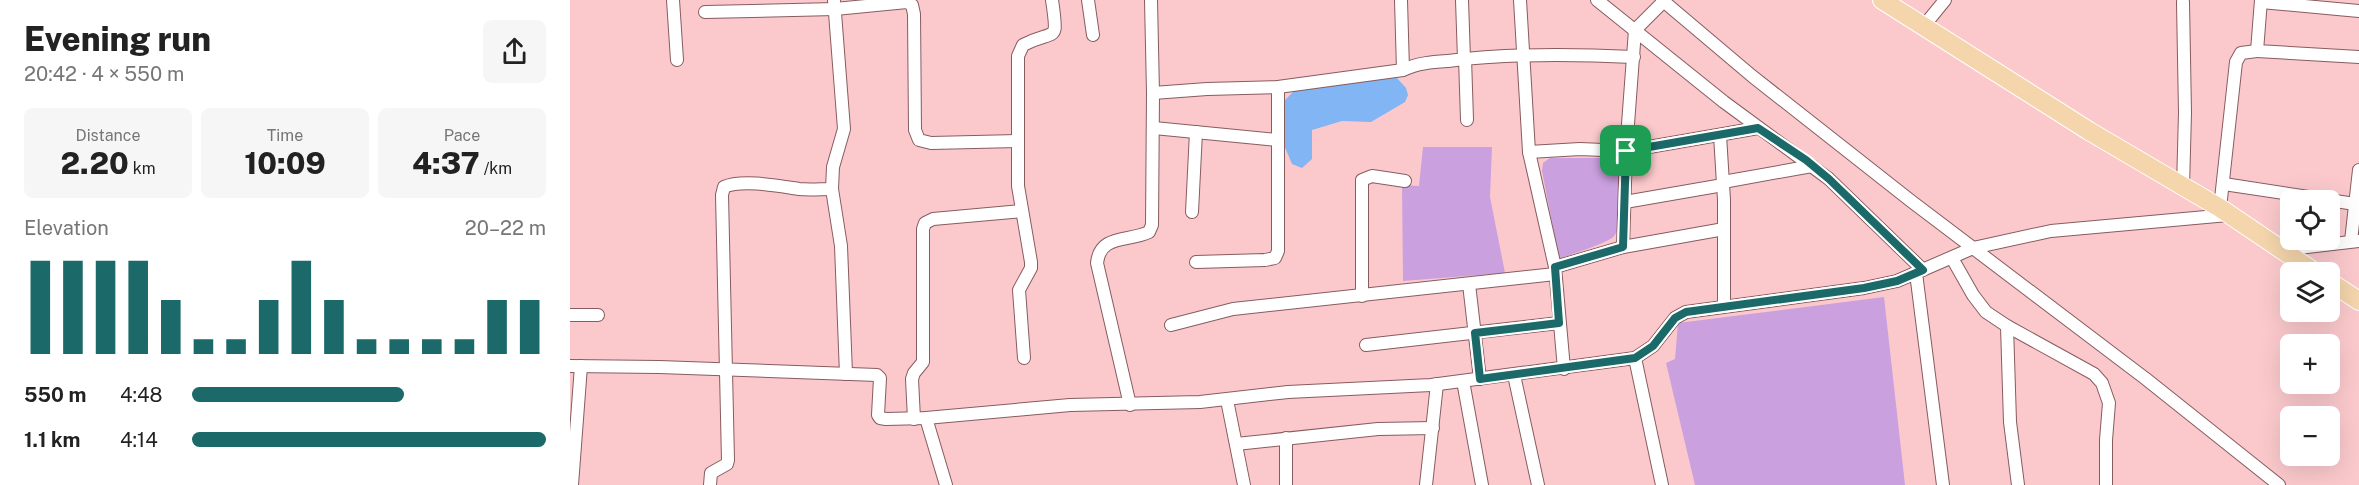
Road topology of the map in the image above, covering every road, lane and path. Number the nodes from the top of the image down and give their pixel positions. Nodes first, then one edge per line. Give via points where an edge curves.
1 (673, 0) edge
2 (1053, 0) edge
3 (1088, 0) edge
4 (1151, 0) edge
5 (1401, 0) edge
6 (1462, 0) edge
7 (1520, 0) edge
8 (1597, 0) edge
9 (1881, 0) edge
10 (1945, 0) edge
11 (1663, 1) edge
12 (2261, 1) edge
13 (2183, 2) dead end
14 (835, 4) edge
15 (2359, 11) edge
16 (705, 12) dead end
17 (1923, 27) junction
18 (1635, 30) junction
19 (1093, 35) dead end
20 (2257, 51) junction
21 (1524, 56) junction
22 (1634, 57) junction
23 (2359, 57) edge
24 (1464, 58) junction
25 (677, 60) dead end
26 (1403, 70) junction
27 (1278, 87) junction
28 (1154, 93) junction
29 (1467, 120) dead end
30 (1154, 128) junction
31 (1758, 128) junction
32 (1196, 132) junction
33 (1720, 135) junction
34 (1278, 140) junction
35 (1018, 141) junction
36 (1626, 151) junction
37 (1528, 152) junction
38 (1812, 165) junction
39 (2359, 170) edge
40 (1405, 181) dead end
41 (1723, 183) junction
42 (2224, 184) junction
43 (2183, 187) junction
44 (832, 189) junction
45 (1625, 202) junction
46 (2355, 204) junction
47 (1022, 211) junction
48 (1192, 212) dead end
49 (2224, 212) junction
50 (1724, 229) junction
51 (2355, 241) edge
52 (2340, 243) edge
53 (1623, 247) junction
54 (1973, 248) junction
55 (2280, 249) edge
56 (2282, 250) edge
57 (1952, 258) junction
58 (1196, 262) dead end
59 (2300, 262) edge
60 (1555, 270) junction
61 (1919, 272) junction
62 (1469, 284) junction
63 (2340, 289) edge
64 (1362, 296) junction
65 (2359, 301) edge
66 (1724, 306) junction
67 (570, 315) edge
68 (598, 315) dead end
69 (1559, 323) junction
70 (1171, 325) dead end
71 (2007, 326) junction
72 (1475, 333) junction
73 (1366, 345) dead end
74 (1024, 358) dead end
75 (1635, 358) junction
76 (576, 366) edge
77 (725, 369) junction
78 (1564, 369) junction
79 (846, 374) junction
80 (1514, 375) junction
81 (1480, 379) junction
82 (1463, 381) junction
83 (1437, 384) junction
84 (1227, 400) junction
85 (1130, 405) junction
86 (920, 419) junction
87 (1432, 428) junction
88 (1286, 438) junction
89 (1236, 444) junction
90 (572, 485) edge
91 (710, 485) edge
92 (946, 485) edge
93 (1244, 485) edge
94 (1286, 485) edge
95 (1426, 485) edge
96 (1482, 485) edge
97 (1538, 485) edge
98 (1662, 485) edge
99 (1943, 485) edge
100 (2018, 485) edge
101 (2106, 485) edge
102 (2279, 485) edge

1 - 25 street
2 - 35 street via 1054,33 1023,45 1018,56
3 - 19 street
4 - 28 street
5 - 26 street
6 - 24 street
7 - 21 street
8 - 18 street
9 - 17 main road
10 - 17 street
11 - 18 street
11 - 54 street via 1752,76
12 - 15 street
12 - 20 street
13 - 43 street
14 - 16 street
14 - 35 street via 903,1 912,5 915,130 919,140
14 - 44 street via 844,129 833,167
17 - 43 main road
18 - 22 street
18 - 31 street
20 - 23 street
20 - 42 street via 2241,53 2236,62
21 - 22 street
21 - 24 street
21 - 37 street
22 - 36 street
24 - 26 street
24 - 29 street
26 - 27 street
27 - 28 street
27 - 34 street
28 - 30 street
30 - 32 street
30 - 85 street via 1153,215 1149,232 1101,247 1097,263
31 - 33 street
31 - 38 street
32 - 34 street
32 - 48 street
33 - 36 street
33 - 41 street
34 - 58 street via 1275,258
35 - 47 street
36 - 37 street
36 - 45 street
37 - 60 street
38 - 41 street
38 - 61 street via 1849,197
39 - 46 street
40 - 64 street via 1372,176 1362,180
41 - 45 street
41 - 50 street
42 - 46 street
42 - 49 street
43 - 49 main road
44 - 77 street via 724,186
44 - 79 street via 841,246
45 - 53 street
46 - 51 street
47 - 74 street via 1031,262 1019,290
47 - 86 street via 933,219 922,229 924,362 912,379
49 - 54 street via 2051,231
49 - 55 main road
50 - 53 street
50 - 66 street
51 - 52 street
53 - 60 street
54 - 57 street
54 - 102 street
56 - 59 main road
57 - 61 street
57 - 71 street via 1972,295 1986,312
60 - 62 street
60 - 69 street
61 - 66 street via 1864,288
61 - 99 street
62 - 64 street
62 - 72 street
63 - 65 main road
64 - 70 street via 1233,309
66 - 75 street via 1686,312 1675,318 1653,346
67 - 68 street
69 - 72 street
69 - 78 street
71 - 100 street via 2010,422
71 - 101 street via 2094,374 2102,383 2109,403
72 - 73 street
72 - 81 street
75 - 78 street
75 - 98 street
76 - 77 street
76 - 90 street
77 - 79 street
77 - 91 street via 728,460 711,472
78 - 80 street
79 - 86 street via 879,376 880,418
80 - 81 street
80 - 97 street
81 - 82 street
82 - 83 street
82 - 96 street
83 - 84 street via 1288,392
83 - 87 street
84 - 85 street
84 - 89 street
85 - 86 street via 1070,405
86 - 92 street
87 - 88 street
87 - 95 street
88 - 89 street
88 - 94 street
89 - 93 street

